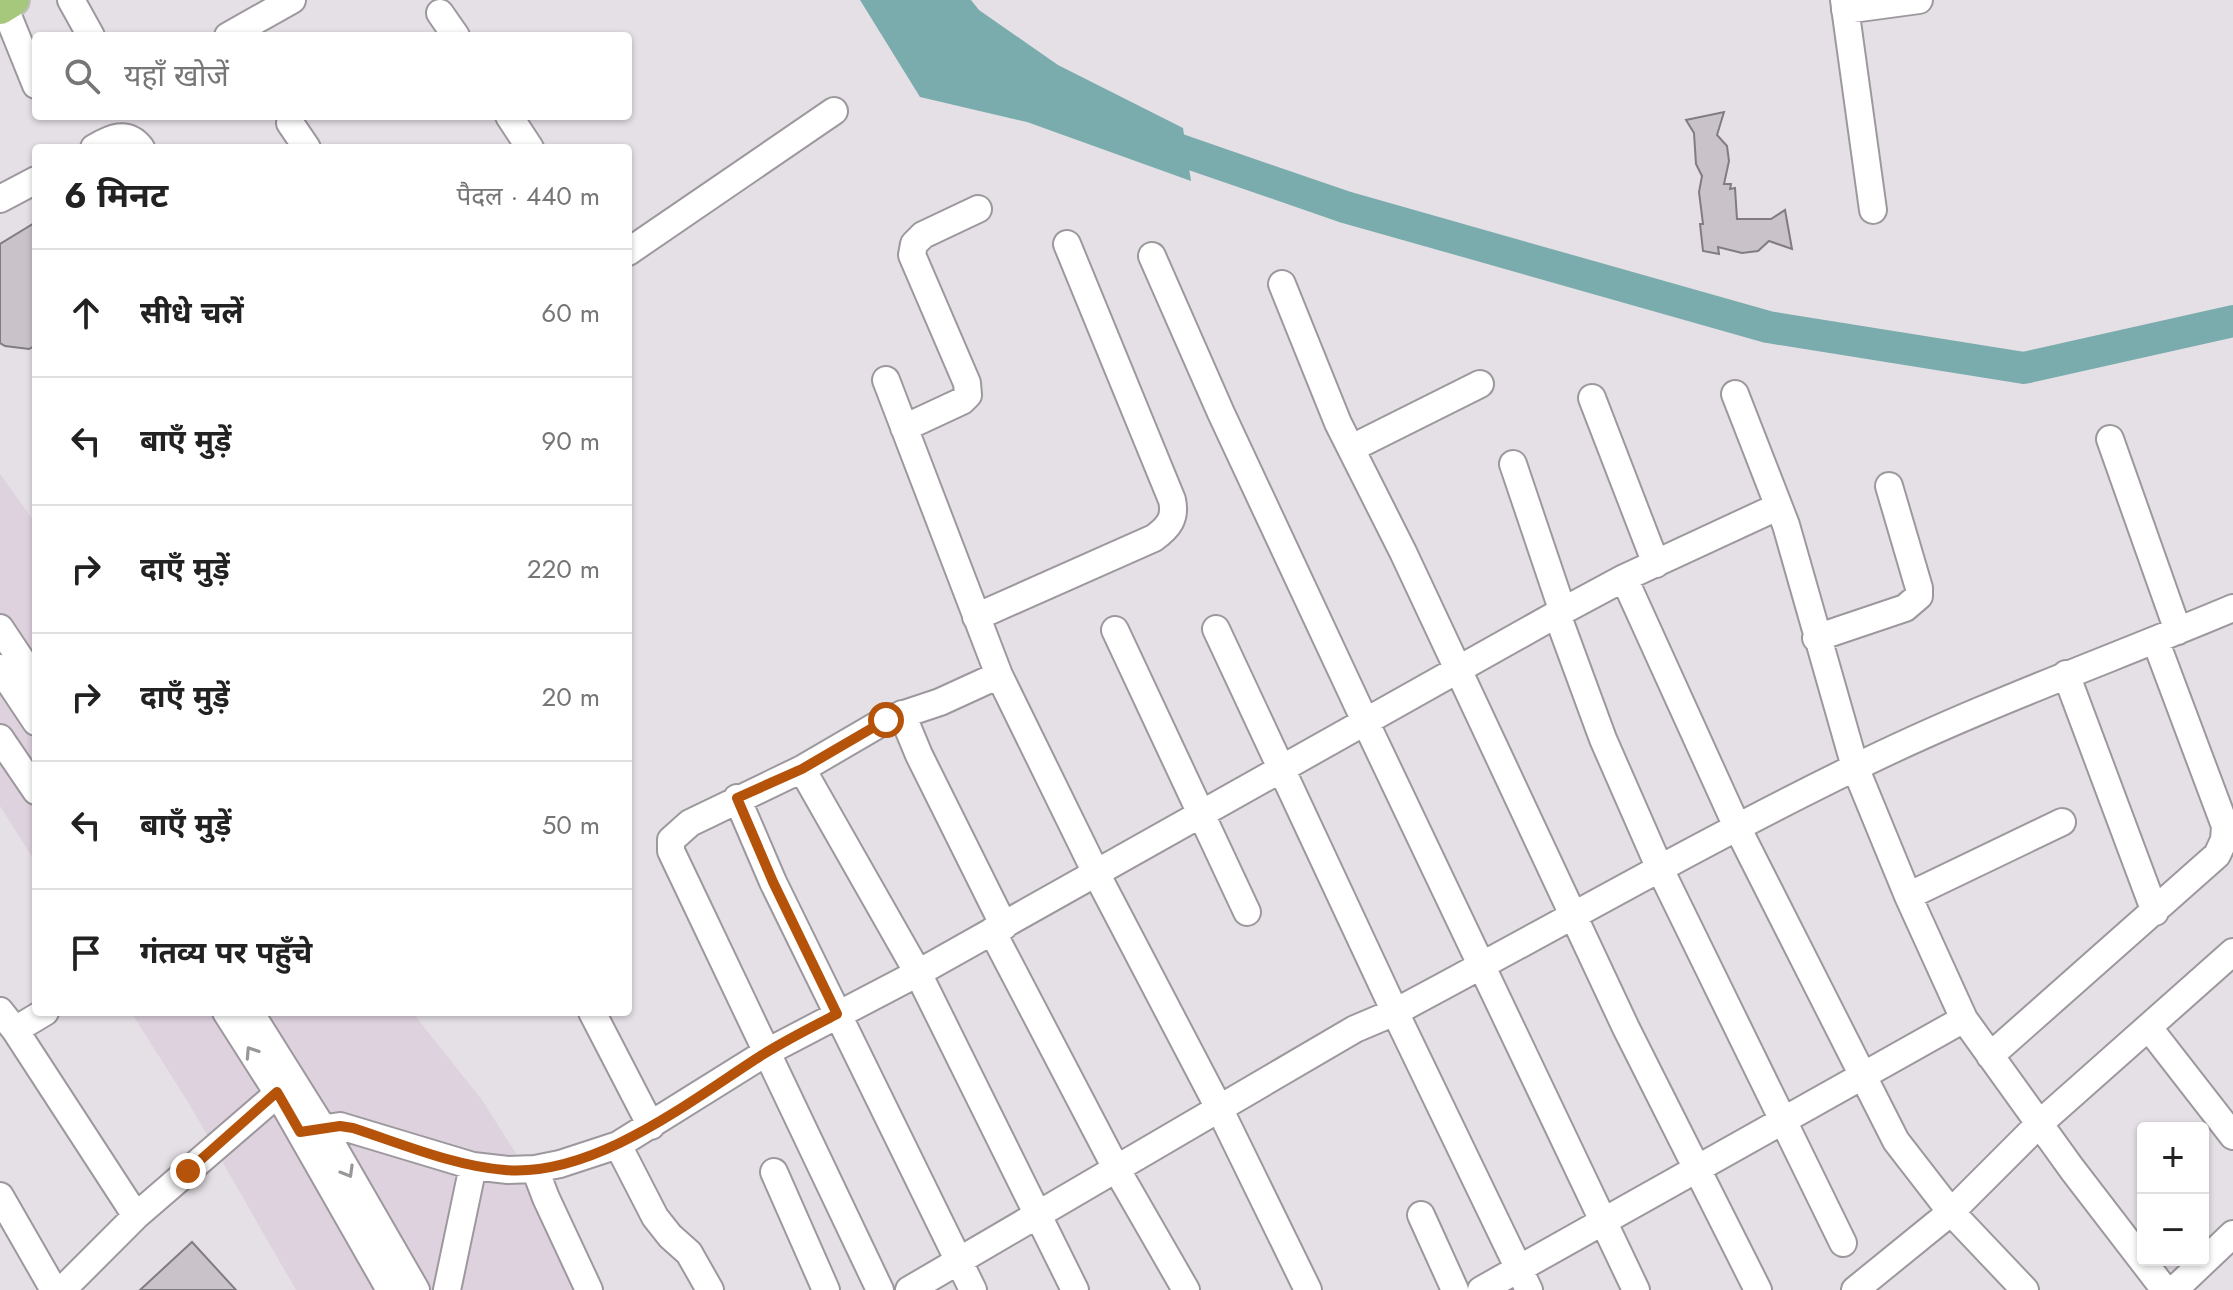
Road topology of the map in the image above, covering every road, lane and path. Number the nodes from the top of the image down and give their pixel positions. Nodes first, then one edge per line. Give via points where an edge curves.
1 (71, 0) edge
2 (292, 0) edge
3 (1919, 0) edge
4 (6, 5) edge
5 (1844, 5) edge
6 (440, 13) dead end
7 (89, 32) edge
8 (235, 32) edge
9 (453, 32) edge
10 (32, 74) edge
11 (834, 111) dead end
12 (512, 120) edge
13 (290, 123) dead end
14 (103, 144) edge
15 (137, 144) edge
16 (304, 144) edge
17 (527, 144) edge
18 (32, 182) edge
19 (0, 199) edge
20 (978, 209) dead end
21 (1873, 210) dead end
22 (1067, 244) dead end
23 (632, 249) edge
24 (1152, 256) dead end
25 (1282, 284) dead end
26 (886, 380) dead end
27 (1480, 384) dead end
28 (1735, 394) dead end
29 (1592, 398) dead end
30 (904, 428) junction
31 (2110, 439) dead end
32 (1352, 448) junction
33 (1513, 464) dead end
34 (1889, 486) dead end
35 (1777, 507) junction
36 (1656, 564) junction
37 (1624, 578) junction
38 (2233, 608) edge
39 (1560, 613) junction
40 (976, 617) junction
41 (0, 628) edge
42 (1216, 629) dead end
43 (1115, 630) dead end
44 (2167, 636) junction
45 (1816, 638) junction
46 (16, 669) edge
47 (1457, 670) junction
48 (2066, 674) junction
49 (999, 675) junction
50 (32, 711) edge
51 (902, 714) junction
52 (1365, 721) junction
53 (0, 738) edge
54 (1855, 767) junction
55 (1282, 768) junction
56 (802, 769) junction
57 (32, 785) edge
58 (737, 798) junction
59 (1199, 814) junction
60 (2062, 822) dead end
61 (1738, 829) junction
62 (2229, 847) edge
63 (1660, 869) junction
64 (1096, 873) junction
65 (1908, 896) junction
66 (1247, 912) dead end
67 (2155, 912) junction
68 (1574, 916) junction
69 (998, 928) junction
70 (2233, 952) edge
71 (1481, 966) junction
72 (918, 973) junction
73 (1395, 1012) junction
74 (32, 1014) edge
75 (837, 1014) junction
76 (229, 1016) edge
77 (252, 1016) edge
78 (594, 1016) edge
79 (5, 1019) edge
80 (1964, 1019) junction
81 (2149, 1028) junction
82 (767, 1052) junction
83 (1990, 1056) junction
84 (1861, 1076) junction
85 (286, 1087) junction
86 (1220, 1110) junction
87 (1785, 1120) junction
88 (2039, 1124) junction
89 (651, 1126) junction
90 (311, 1130) junction
91 (2233, 1136) edge
92 (618, 1145) junction
93 (473, 1166) junction
94 (1696, 1168) junction
95 (535, 1169) junction
96 (1117, 1170) junction
97 (774, 1172) dead end
98 (0, 1196) edge
99 (1951, 1212) junction
100 (1421, 1215) dead end
101 (136, 1216) junction
102 (1038, 1216) junction
103 (1603, 1222) junction
104 (2233, 1234) edge
105 (1843, 1243) dead end
106 (959, 1261) junction
107 (1524, 1280) edge
108 (2023, 1289) edge
109 (54, 1290) edge
110 (62, 1290) edge
111 (390, 1290) edge
112 (416, 1290) edge
113 (447, 1290) edge
114 (589, 1290) edge
115 (710, 1290) edge
116 (826, 1290) edge
117 (880, 1290) edge
118 (909, 1290) edge
119 (973, 1290) edge
120 (1075, 1290) edge
121 (1186, 1290) edge
122 (1308, 1290) edge
123 (1455, 1290) edge
124 (1481, 1290) edge
125 (1636, 1290) edge
126 (1758, 1290) edge
127 (1855, 1290) edge
128 (2165, 1290) edge
129 (2174, 1290) edge

1 - 7 street
2 - 8 street
3 - 5 street
4 - 10 street
5 - 21 street
6 - 9 street
11 - 23 street
12 - 17 street
13 - 16 street
14 - 15 street via 122,136
18 - 19 street
20 - 30 street via 923,235 912,255 968,395
22 - 40 street via 1175,511 1154,538
24 - 52 street
25 - 32 street
26 - 30 street
27 - 32 street
28 - 35 street
29 - 36 street
30 - 40 street
31 - 44 street
32 - 47 street
33 - 39 street
34 - 45 street via 1919,596 1905,608
35 - 36 street
35 - 45 street
36 - 37 street
37 - 39 street
37 - 61 street
38 - 44 street
39 - 47 street
39 - 63 street via 1603,739
40 - 49 street
41 - 46 street
42 - 55 street
43 - 59 street
44 - 48 street
44 - 62 street
45 - 54 street
46 - 50 street
47 - 52 street
47 - 68 street
48 - 54 street
48 - 67 street
49 - 51 street
49 - 64 street
51 - 56 street
51 - 69 street
52 - 55 street
52 - 71 street
53 - 57 street
54 - 61 street
54 - 65 street
55 - 59 street
55 - 73 street
56 - 58 street
56 - 72 street
58 - 75 street
58 - 82 street via 678,832 671,851
59 - 64 street
59 - 66 street
60 - 65 street
61 - 63 street
61 - 84 street
62 - 67 street
63 - 68 street
63 - 87 street
64 - 69 street
64 - 86 street
65 - 80 street
67 - 83 street
68 - 71 street
68 - 94 street
69 - 72 street
69 - 96 street
70 - 81 street
71 - 73 street
71 - 103 street
72 - 75 street
72 - 102 street
73 - 86 street via 1355,1029
73 - 107 street
74 - 79 street
75 - 82 street
75 - 106 street
85 -> 76 street
77 - 85 street
78 - 89 street
79 - 101 street
80 - 83 street
80 - 84 street
81 - 88 street
81 - 91 street
82 - 89 street
82 - 117 street
83 - 88 street
84 - 87 street
84 - 99 street via 1896,1141
85 - 90 street
85 - 101 street
86 - 96 street
86 - 122 street
87 - 94 street
87 - 105 street
88 - 99 street
88 - 128 street
89 - 92 street
90 - 93 street via 353,1128
90 - 111 street
90 -> 112 street
92 - 95 street
92 - 115 street via 655,1217 689,1253
93 - 95 street
93 - 113 street
94 - 103 street
94 - 126 street
95 - 114 street
96 - 102 street
96 - 121 street
97 - 116 street
98 - 109 street
99 - 108 street
99 - 127 street
100 - 123 street
101 - 110 street
102 - 106 street
102 - 120 street
103 - 107 street
103 - 125 street
104 - 129 street
106 - 118 street
106 - 119 street
107 - 124 street

